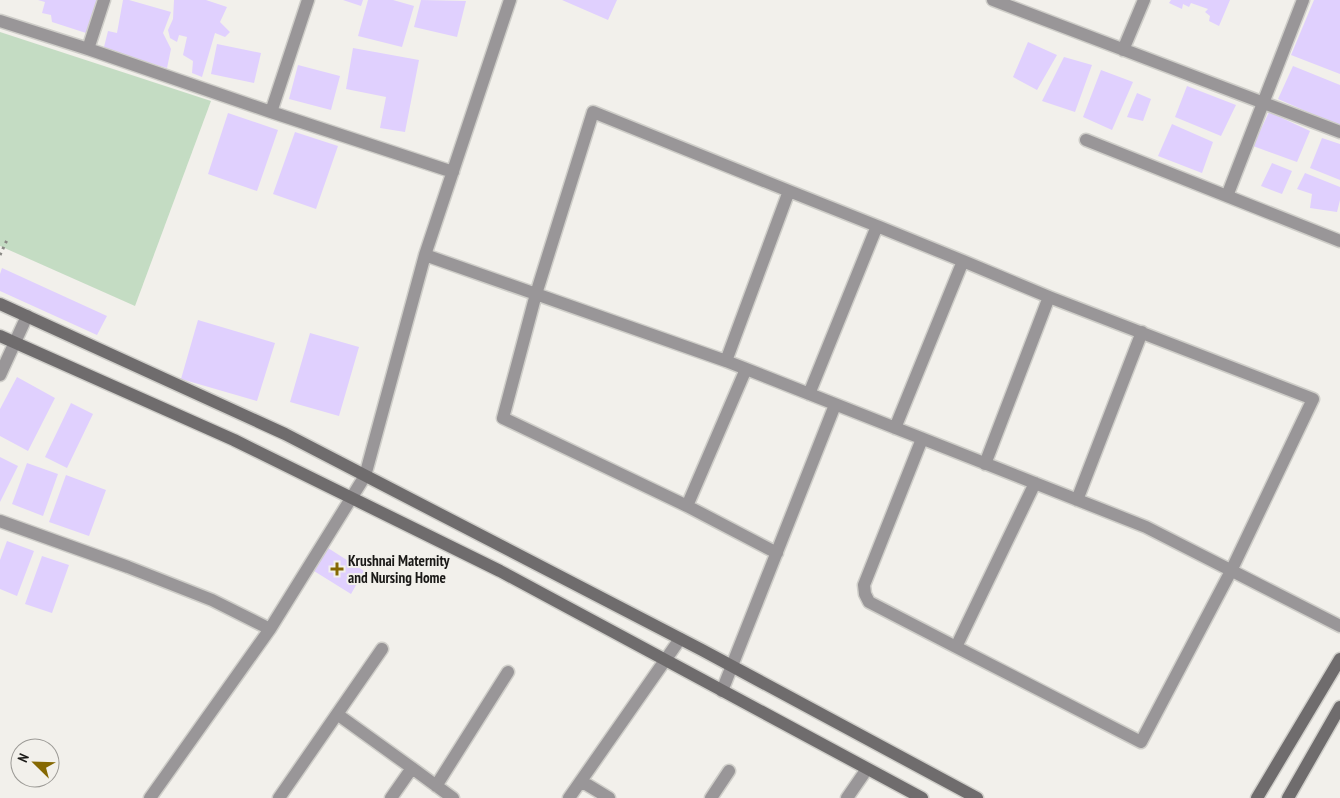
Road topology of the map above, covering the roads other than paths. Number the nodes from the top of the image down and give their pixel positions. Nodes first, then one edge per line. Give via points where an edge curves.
1 (104, 0) edge
2 (308, 0) edge
3 (993, 0) edge
4 (1144, 0) edge
5 (1303, 0) edge
6 (507, 1) edge
7 (0, 21) edge
8 (88, 48) junction
9 (1123, 50) junction
10 (1263, 103) junction
11 (272, 112) junction
12 (1340, 132) edge
13 (1086, 140) dead end
14 (453, 172) junction
15 (790, 191) junction
16 (1227, 196) junction
17 (877, 226) junction
18 (1340, 241) edge
19 (425, 255) junction
20 (962, 261) junction
21 (536, 294) junction
22 (1049, 296) junction
23 (0, 304) edge
24 (27, 316) junction
25 (1142, 332) junction
26 (0, 336) edge
27 (15, 342) junction
28 (726, 361) junction
29 (746, 369) junction
30 (0, 375) edge
31 (809, 394) junction
32 (836, 404) junction
33 (894, 428) junction
34 (922, 439) junction
35 (985, 464) junction
36 (365, 476) junction
37 (1035, 483) junction
38 (352, 498) junction
39 (1078, 500) junction
40 (687, 506) junction
41 (0, 521) edge
42 (777, 553) junction
43 (1231, 571) junction
44 (1340, 626) edge
45 (270, 629) junction
46 (680, 639) junction
47 (956, 648) junction
48 (382, 649) dead end
49 (1340, 659) edge
50 (666, 660) junction
51 (732, 666) junction
52 (508, 672) dead end
53 (722, 691) junction
54 (1340, 707) edge
55 (337, 714) junction
56 (412, 768) junction
57 (867, 769) junction
58 (729, 771) dead end
59 (581, 781) junction
60 (436, 786) junction
61 (905, 794) edge
62 (150, 798) edge
63 (280, 798) edge
64 (391, 798) edge
65 (453, 798) edge
66 (569, 798) edge
67 (609, 798) edge
68 (711, 798) edge
69 (847, 798) edge
70 (922, 798) edge
71 (978, 798) edge
72 (1257, 798) edge
73 (1288, 798) edge

1 - 8 street
2 - 11 street
3 - 9 street
4 - 9 street
5 - 10 street
6 - 14 street
7 - 8 street
8 - 11 street
9 - 10 street
10 - 12 street
10 - 16 street
11 - 14 street
13 - 16 street
14 - 19 street
15 - 17 street
15 - 21 street via 593,112
15 - 28 street
16 - 18 street
17 - 20 street
17 - 31 street
19 - 21 street
19 - 36 street
20 - 22 street
20 - 33 street
21 - 28 street
21 - 40 street via 504,418
22 - 25 street
22 - 35 street
23 - 24 street
24 - 27 street
24 - 36 street via 285,434
25 - 39 street
25 - 43 street via 1313,399
26 - 27 street
27 - 30 street
27 - 38 street via 234,440
28 - 29 street
29 - 31 street
29 - 40 street
31 - 32 street
32 - 33 street
32 - 42 street
33 - 34 street
34 - 35 street
34 - 47 street via 864,585 865,594 870,602
35 - 37 street
36 - 38 street
36 - 46 street
37 - 39 street
37 - 47 street
38 - 45 street
38 - 50 street
39 - 43 street via 1146,527
40 - 42 street
41 - 45 street via 212,600
42 - 51 street
43 - 44 street
43 - 47 street via 1141,742
45 - 62 street
46 - 50 street
46 - 51 street
48 - 55 street
49 - 72 street
50 - 53 street
50 - 59 street
51 - 53 street
51 - 71 street
52 - 60 street
53 - 57 street
54 - 73 street
55 - 56 street
55 - 63 street
56 - 60 street
56 - 64 street
57 - 61 street
57 - 69 street
58 - 68 street
59 - 66 street
59 - 67 street
60 - 65 street
61 - 70 street

